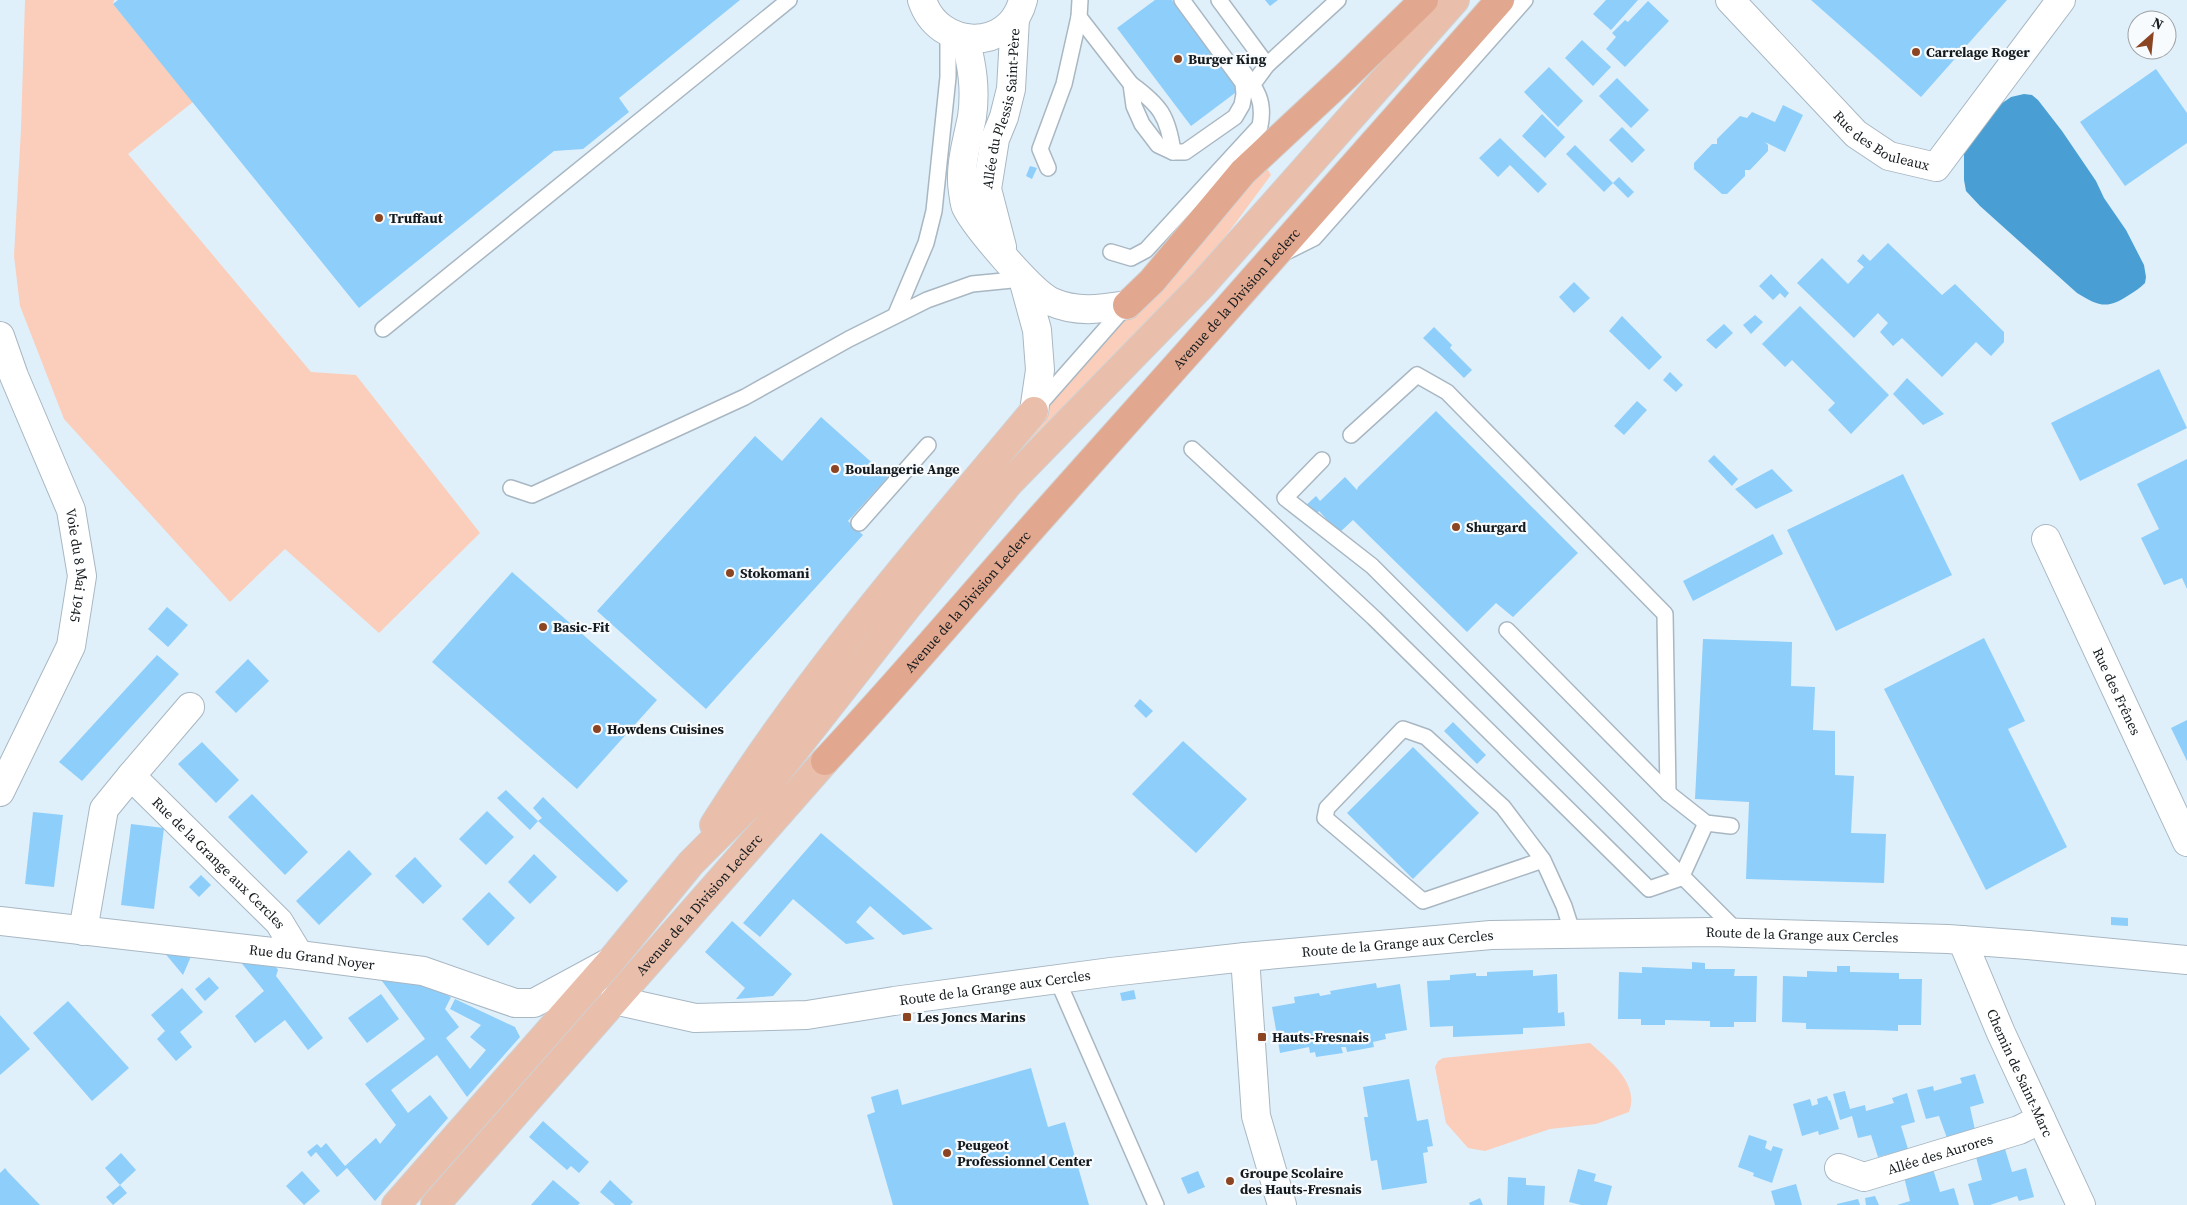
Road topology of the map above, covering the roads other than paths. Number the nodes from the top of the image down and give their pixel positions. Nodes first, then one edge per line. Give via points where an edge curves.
1 (789, 0) edge
2 (922, 0) edge
3 (1080, 0) edge
4 (1182, 0) edge
5 (1191, 0) edge
6 (1338, 0) edge
7 (1424, 0) edge
8 (1455, 0) edge
9 (1500, 0) edge
10 (1525, 0) edge
11 (1730, 0) edge
12 (2061, 0) edge
13 (1226, 4) edge
14 (1019, 9) edge
15 (1079, 18) junction
16 (956, 36) junction
17 (1267, 65) junction
18 (1130, 84) junction
19 (1253, 84) junction
20 (1173, 152) junction
21 (1048, 168) dead end
22 (1111, 252) dead end
23 (1005, 256) junction
24 (1273, 258) junction
25 (1023, 279) junction
26 (1127, 305) junction
27 (896, 314) junction
28 (383, 328) dead end
29 (0, 336) edge
30 (1034, 411) junction
31 (1351, 435) dead end
32 (928, 444) dead end
33 (1192, 449) dead end
34 (1322, 460) dead end
35 (511, 488) dead end
36 (859, 523) dead end
37 (2046, 539) dead end
38 (1507, 630) dead end
39 (190, 707) dead end
40 (826, 760) joint
41 (131, 776) junction
42 (0, 792) edge
43 (1668, 793) junction
44 (1706, 823) junction
45 (1731, 826) dead end
46 (2187, 842) edge
47 (1543, 860) junction
48 (691, 863) junction
49 (1682, 878) junction
50 (0, 921) edge
51 (83, 930) junction
52 (1738, 932) junction
53 (1573, 934) junction
54 (1962, 940) junction
55 (298, 955) junction
56 (1245, 957) junction
57 (2187, 960) edge
58 (610, 962) junction
59 (1057, 979) junction
60 (614, 1000) junction
61 (2041, 1119) junction
62 (1839, 1168) dead end
63 (396, 1205) edge
64 (435, 1205) edge
65 (1156, 1205) edge
66 (1282, 1205) edge
67 (2081, 1205) edge

1 - 28 lane
2 - 16 street via 938,26
3 - 15 lane
4 - 20 lane via 1243,83 1244,94 1235,117 1185,152
5 - 19 lane
6 - 17 lane
7 - 26 highway via 1243,172 1152,281
8 - 48 main road, Avenue de la Division Leclerc via 1203,284 1009,483 907,607 762,793
9 - 24 highway, Avenue de la Division Leclerc
10 - 24 lane via 1314,238
11 - 12 street, Rue des Bouleaux via 1856,134 1889,156 1936,167
13 - 17 lane
14 - 16 street via 1005,28 992,36 978,39
14 - 23 street, Allée du Plessis Saint-Père via 1011,88 995,139 987,188
15 - 18 lane
15 - 21 lane via 1064,84 1040,149
16 - 23 street, Allée du Plessis Saint-Père via 972,65 974,86 962,174 966,206
16 - 27 lane via 948,77 934,211 926,243
17 - 19 lane
18 - 20 lane via 1142,124 1158,145
18 - 20 lane via 1150,97 1168,121
19 - 22 lane via 1263,112 1260,126 1146,250 1131,258
23 - 25 street, Allée du Plessis Saint-Père
24 - 40 highway, Avenue de la Division Leclerc
25 - 26 street, Allée du Plessis Saint-Père via 1051,302 1073,309 1095,310
25 - 27 lane via 972,284
25 - 30 street, Allée du Plessis Saint-Père via 1037,330 1040,370
26 - 30 lane
27 - 35 lane via 745,397 532,495
29 - 42 street, Voie du 8 Mai 1945 via 71,510 82,576 71,646
30 - 48 main road via 859,620 743,780
31 - 43 lane via 1417,375 1447,392 1665,614
32 - 36 lane
33 - 49 lane via 1374,618 1649,889
34 - 49 lane via 1285,498 1372,566
37 - 46 street, Rue des Frênes
38 - 43 lane
39 - 41 street
40 - 60 main road, Avenue de la Division Leclerc
41 - 51 street via 104,810
41 - 55 street, Rue de la Grange aux Cercles via 279,922
43 - 44 lane
44 - 45 lane
44 - 49 lane
47 - 47 lane via 1423,902 1324,818 1327,808 1403,729 1426,737 1503,807
47 - 53 lane
48 - 58 main road, Avenue de la Division Leclerc
49 - 52 lane
50 - 51 street, Rue du Grand Noyer
51 - 55 street, Rue du Grand Noyer
52 - 53 street, Route de la Grange aux Cercles
52 - 54 street, Route de la Grange aux Cercles
53 - 56 street, Route de la Grange aux Cercles via 1491,935
54 - 57 street, Route de la Grange aux Cercles
54 - 61 street, Chemin de Saint-Marc via 2000,1033
55 - 58 street, Rue du Grand Noyer via 423,971 515,1003 534,1003
56 - 59 street, Route de la Grange aux Cercles
56 - 66 street via 1256,1116
58 - 63 main road, Avenue de la Division Leclerc
59 - 60 street, Route de la Grange aux Cercles via 807,1015 696,1018
59 - 65 lane
60 - 64 main road, Avenue de la Division Leclerc
61 - 62 street, Allée des Aurores via 2019,1130 1864,1177
61 - 67 street, Chemin de Saint-Marc

